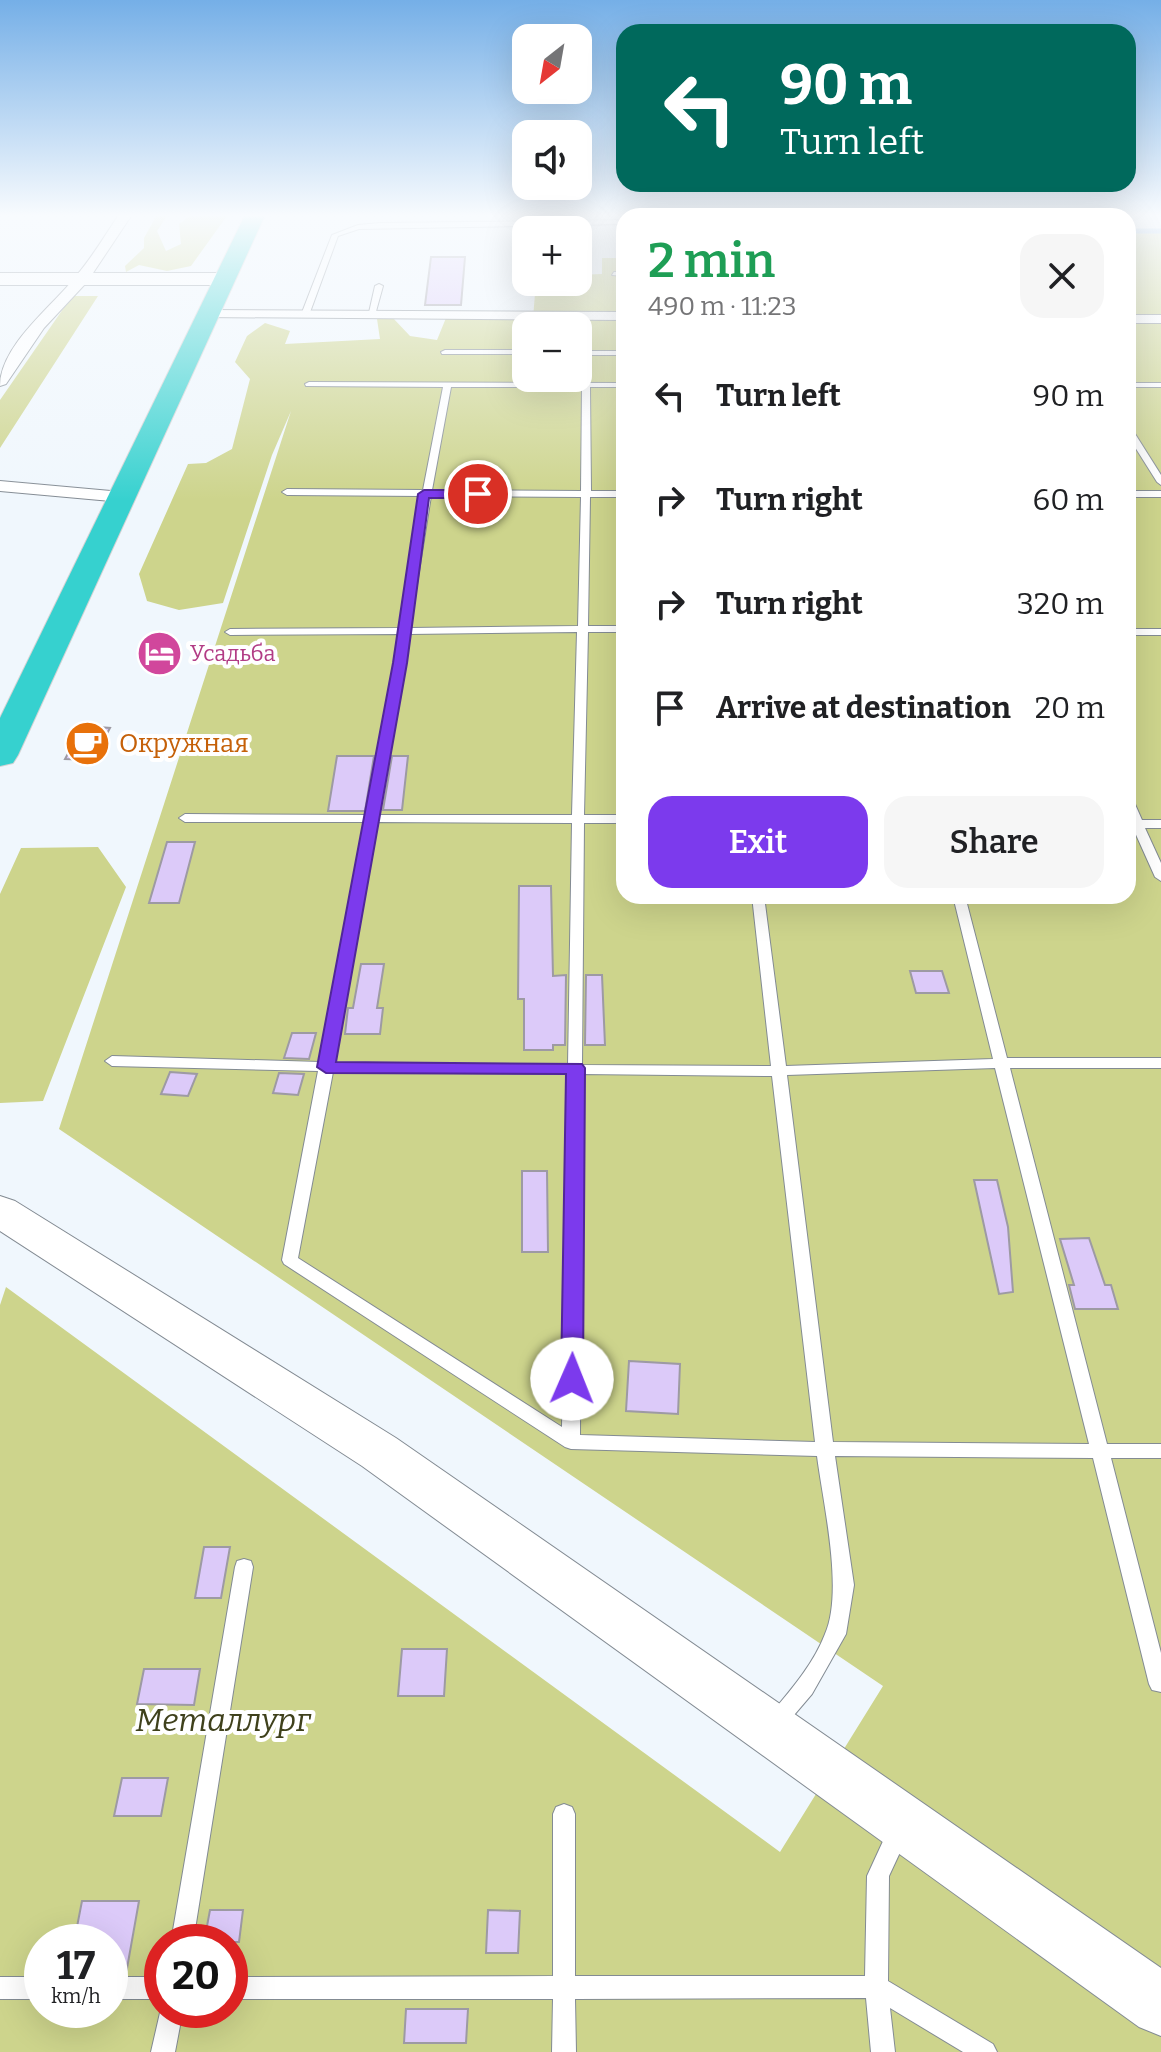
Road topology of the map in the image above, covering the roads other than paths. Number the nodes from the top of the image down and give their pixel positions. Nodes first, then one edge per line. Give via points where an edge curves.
1 (54, 309) edge
2 (211, 309) edge
3 (307, 309) edge
4 (373, 309) edge
5 (208, 314) junction
6 (305, 315) junction
7 (371, 315) junction
8 (616, 316) edge
9 (1136, 319) edge
10 (1161, 319) edge
11 (445, 352) dead end
12 (512, 352) edge
13 (592, 353) edge
14 (616, 353) edge
15 (0, 381) edge
16 (309, 384) dead end
17 (447, 385) junction
18 (512, 385) edge
19 (592, 385) edge
20 (616, 385) edge
21 (1136, 385) edge
22 (1161, 385) edge
23 (586, 392) edge
24 (1136, 442) edge
25 (1161, 482) edge
26 (0, 486) edge
27 (287, 492) dead end
28 (424, 494) junction
29 (586, 494) junction
30 (616, 494) edge
31 (1136, 494) edge
32 (1161, 494) edge
33 (122, 497) junction
34 (584, 629) junction
35 (616, 629) edge
36 (230, 632) dead end
37 (405, 632) junction
38 (1136, 632) edge
39 (1161, 632) edge
40 (0, 755) edge
41 (185, 818) dead end
42 (373, 818) junction
43 (578, 819) junction
44 (616, 819) edge
45 (1136, 824) edge
46 (1161, 824) edge
47 (1136, 830) edge
48 (1161, 877) edge
49 (759, 904) edge
50 (961, 904) edge
51 (112, 1061) dead end
52 (1001, 1063) junction
53 (1161, 1063) edge
54 (326, 1067) junction
55 (575, 1068) junction
56 (779, 1071) junction
57 (0, 1211) edge
58 (571, 1442) junction
59 (825, 1449) junction
60 (1099, 1451) junction
61 (1161, 1451) edge
62 (244, 1567) dead end
63 (1159, 1684) dead end
64 (770, 1728) junction
65 (564, 1814) dead end
66 (904, 1822) junction
67 (185, 1924) edge
68 (876, 1987) junction
69 (0, 1988) edge
70 (24, 1988) edge
71 (248, 1988) edge
72 (565, 1988) junction
73 (1161, 2005) edge
74 (168, 2028) edge
75 (163, 2052) edge
76 (564, 2052) edge
77 (883, 2052) edge
78 (985, 2052) edge

1 - 15 street
2 - 5 highway
3 - 6 lane
4 - 7 lane
5 - 6 street
5 - 33 highway
6 - 7 street
7 - 8 street
9 - 10 street
11 - 12 lane
13 - 14 lane
16 - 17 lane
17 - 18 lane
17 - 28 lane
19 - 20 lane
21 - 22 lane
23 - 29 lane
24 - 25 lane
26 - 33 street
27 - 28 lane
28 - 29 lane
28 - 37 lane
29 - 30 lane
29 - 34 lane
31 - 32 lane
33 - 40 highway
34 - 35 lane
34 - 37 lane
34 - 43 lane
36 - 37 lane
37 - 42 lane
38 - 39 lane
41 - 42 lane
42 - 43 lane
42 - 54 lane
43 - 44 lane
43 - 55 lane
45 - 46 lane
47 - 48 lane
49 - 56 lane
50 - 52 lane
51 - 54 lane
52 - 53 lane
52 - 56 lane
52 - 60 lane
54 - 55 lane
54 - 58 lane via 290,1260
55 - 56 lane
55 - 58 lane
56 - 59 lane
57 - 64 street via 379,1452
58 - 59 lane
59 - 60 lane
59 - 64 lane via 844,1585 836,1634 805,1688
60 - 61 lane
60 - 63 lane
62 - 67 lane
64 - 66 street
65 - 72 lane
66 - 68 lane via 878,1876
66 - 73 street
68 - 72 lane
68 - 77 lane
68 - 78 lane
69 - 70 lane
71 - 72 lane
72 - 76 lane
74 - 75 lane

